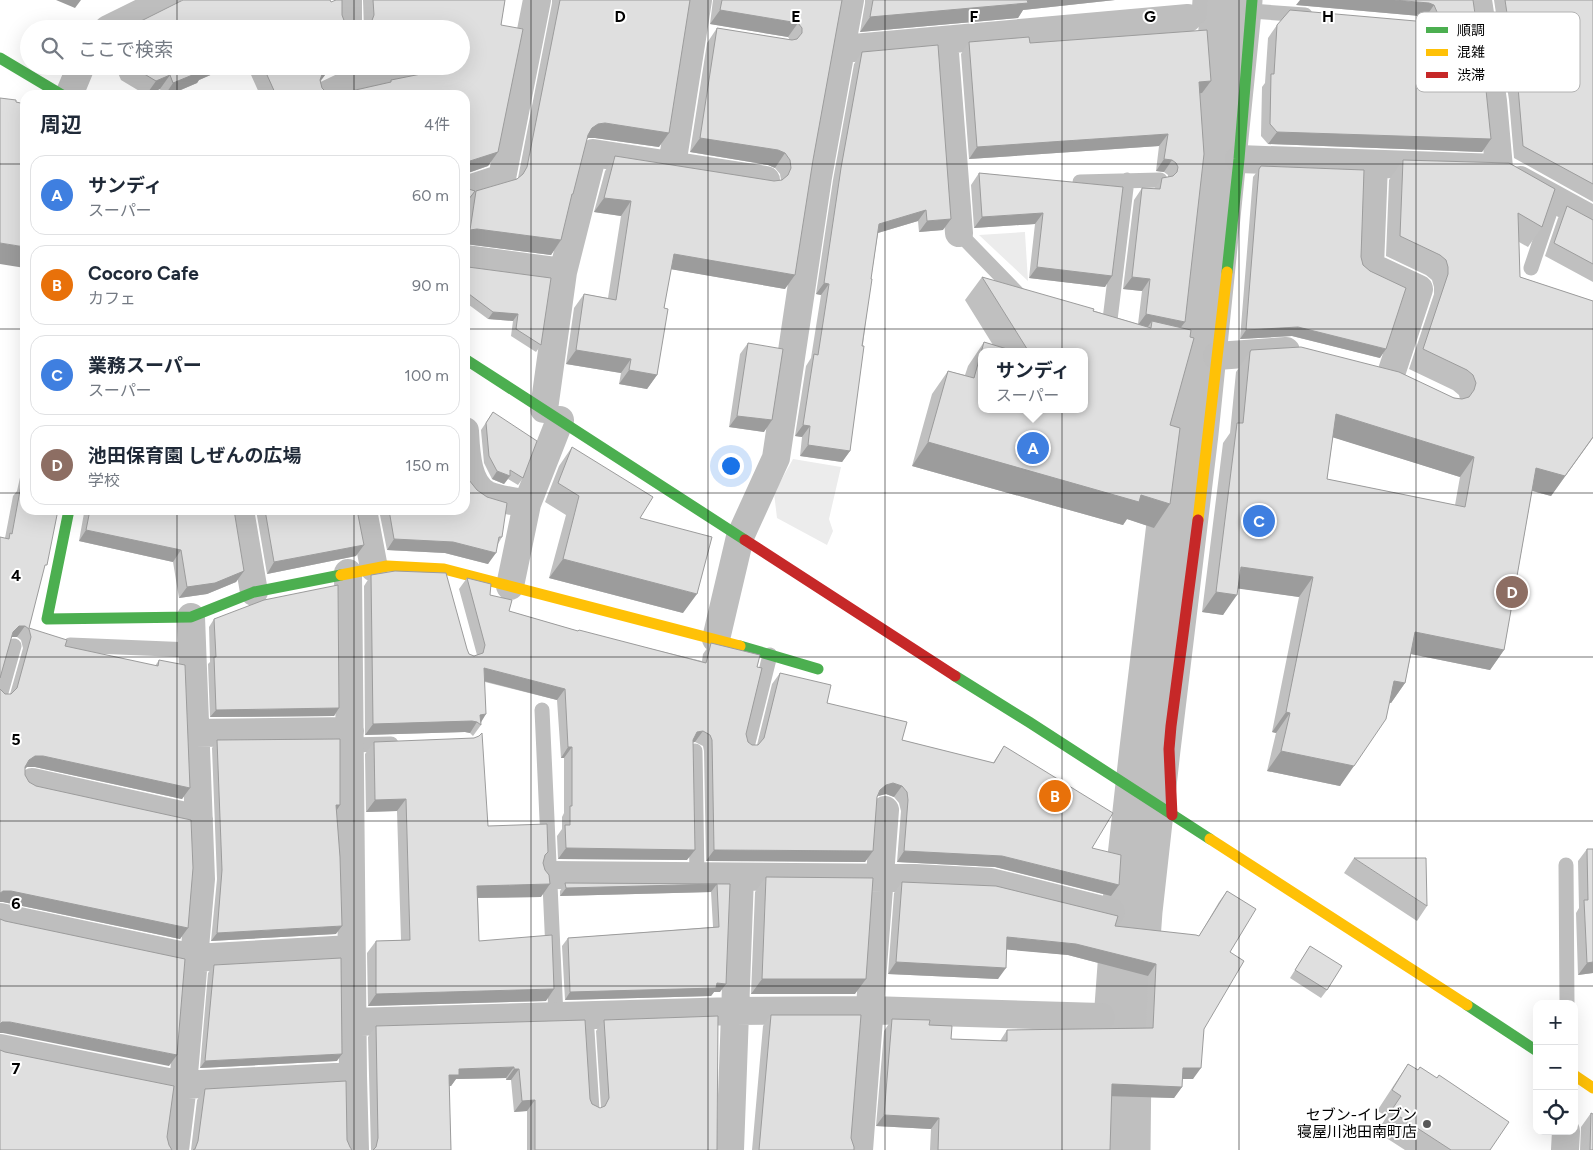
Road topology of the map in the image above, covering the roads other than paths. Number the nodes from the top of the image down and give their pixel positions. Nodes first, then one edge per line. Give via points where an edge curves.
1 (167, 0) edge
2 (348, 0) edge
3 (537, 0) edge
4 (698, 0) edge
5 (850, 0) edge
6 (1252, 5) edge
7 (1194, 9) edge
8 (1320, 17) edge
9 (126, 20) edge
10 (348, 20) edge
11 (944, 40) junction
12 (842, 49) junction
13 (0, 58) edge
14 (20, 70) edge
15 (28, 75) edge
16 (77, 75) edge
17 (390, 75) edge
18 (340, 82) edge
19 (54, 90) edge
20 (71, 90) edge
21 (1492, 92) edge
22 (1239, 159) junction
23 (672, 165) junction
24 (1374, 165) junction
25 (1499, 168) junction
26 (766, 180) edge
27 (1127, 180) junction
28 (1160, 180) edge
29 (1080, 182) edge
30 (470, 188) edge
31 (1554, 200) junction
32 (1593, 220) edge
33 (959, 233) joint
34 (470, 260) edge
35 (1531, 268) dead end
36 (563, 272) junction
37 (1037, 304) edge
38 (1128, 333) edge
39 (1217, 356) junction
40 (1307, 356) edge
41 (470, 362) edge
42 (1362, 370) edge
43 (552, 414) junction
44 (470, 470) edge
45 (527, 504) junction
46 (68, 515) edge
47 (241, 515) edge
48 (363, 515) edge
49 (740, 537) junction
50 (444, 569) junction
51 (361, 570) junction
52 (510, 586) junction
53 (449, 587) edge
54 (254, 592) junction
55 (191, 617) junction
56 (716, 639) junction
57 (70, 645) edge
58 (14, 646) edge
59 (192, 650) junction
60 (770, 655) junction
61 (818, 669) dead end
62 (0, 696) edge
63 (542, 710) dead end
64 (195, 733) junction
65 (350, 738) junction
66 (408, 743) edge
67 (747, 748) edge
68 (695, 752) edge
69 (32, 782) edge
70 (885, 810) dead end
71 (1168, 813) junction
72 (198, 819) junction
73 (1566, 865) dead end
74 (550, 875) junction
75 (697, 876) junction
76 (740, 877) junction
77 (881, 878) junction
78 (1111, 912) edge
79 (0, 917) edge
80 (352, 949) junction
81 (194, 958) junction
82 (1567, 1000) edge
83 (870, 1010) junction
84 (735, 1011) junction
85 (586, 1015) junction
86 (556, 1016) junction
87 (1101, 1018) dead end
88 (352, 1022) junction
89 (0, 1048) edge
90 (1533, 1048) edge
91 (353, 1076) junction
92 (1578, 1079) edge
93 (183, 1085) junction
94 (1593, 1088) edge
95 (592, 1110) edge
96 (1566, 1135) edge
97 (174, 1150) edge
98 (355, 1150) edge
99 (730, 1150) edge
100 (859, 1150) edge
101 (1565, 1150) edge

1 - 9 street
2 - 10 street
3 - 30 street via 502,178
4 - 23 street via 702,33
5 - 12 street
6 - 8 lane
6 - 22 street
7 - 11 street
11 - 12 street
11 - 33 street
12 - 49 street via 818,177 776,458
13 - 14 street
15 - 19 street
16 - 20 street
17 - 18 street
21 - 25 street
22 - 24 street
22 - 39 street
23 - 26 street
23 - 36 street via 593,153
24 - 25 street
24 - 42 street via 1370,266 1419,289 1402,383
25 - 31 street
27 - 28 lane
27 - 29 lane
27 - 38 lane via 1104,327
31 - 32 street
31 - 35 lane
33 - 37 lane via 1020,297
34 - 36 street
36 - 43 street
39 - 40 street via 1288,351
39 - 71 street via 1171,726
41 - 43 street
43 - 45 street
43 - 49 street
44 - 45 street via 472,480 486,494
45 - 52 street
46 - 55 street via 47,619
47 - 54 street
48 - 51 street
49 - 56 street
49 - 71 street
50 - 51 street via 387,566
50 - 52 street
50 - 53 lane
51 - 54 street
51 - 65 street
52 - 56 street
54 - 55 street
55 - 59 street
56 - 60 street
57 - 59 lane
58 - 62 lane
59 - 64 street
60 - 61 street
60 - 67 lane
63 - 74 lane
64 - 65 street
64 - 72 street
65 - 66 lane
65 - 80 street
68 - 75 lane
69 - 72 street
70 - 77 street
71 - 90 street
72 - 81 street via 201,879
73 - 82 lane
74 - 75 street
74 - 86 lane
75 - 76 street
76 - 77 street
76 - 84 street
77 - 78 street via 991,882
77 - 83 street
79 - 81 street
80 - 81 street
80 - 88 street
81 - 93 street
83 - 84 street
83 - 87 street
83 - 100 street
84 - 85 street
84 - 99 street
85 - 86 street
85 - 95 lane
86 - 88 street
88 - 91 street
89 - 93 street
91 - 93 street
91 - 98 street
92 - 94 street
93 - 97 street
96 - 101 street

